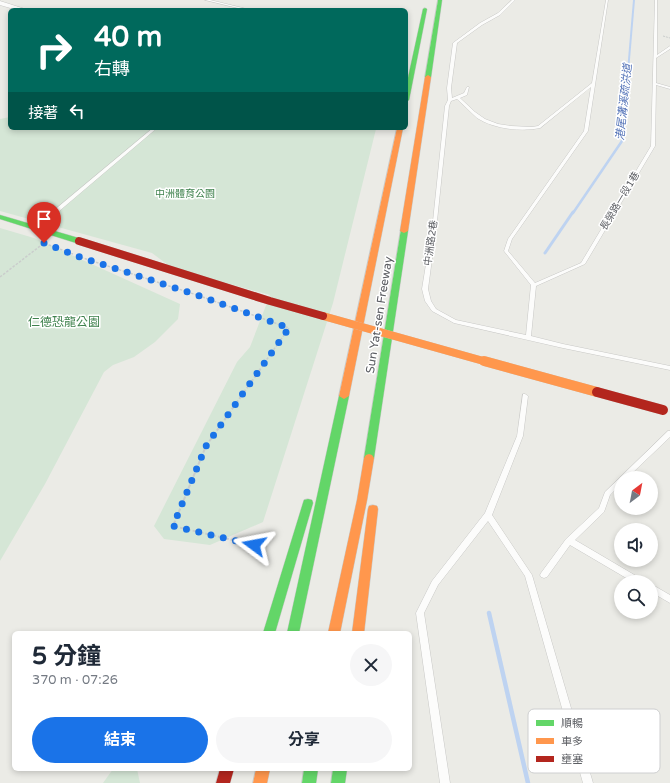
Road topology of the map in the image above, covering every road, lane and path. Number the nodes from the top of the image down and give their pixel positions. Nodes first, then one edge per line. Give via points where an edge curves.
1 (206, 0) edge
2 (427, 0) edge
3 (440, 0) edge
4 (514, 0) edge
5 (608, 0) edge
6 (656, 0) edge
7 (0, 3) edge
8 (16, 8) edge
9 (241, 8) edge
10 (670, 47) edge
11 (655, 58) junction
12 (594, 83) junction
13 (655, 84) junction
14 (468, 88) dead end
15 (670, 88) edge
16 (408, 90) edge
17 (458, 98) junction
18 (450, 100) junction
19 (152, 130) edge
20 (400, 130) edge
21 (0, 217) edge
22 (36, 228) junction
23 (52, 232) junction
24 (44, 243) junction
25 (0, 276) edge
26 (534, 285) junction
27 (528, 337) junction
28 (670, 368) edge
29 (525, 396) dead end
30 (666, 412) edge
31 (337, 432) junction
32 (670, 433) edge
33 (371, 441) junction
34 (630, 471) edge
35 (318, 472) dead end
36 (373, 486) dead end
37 (614, 487) edge
38 (311, 494) dead end
39 (374, 500) dead end
40 (488, 515) junction
41 (569, 541) junction
42 (254, 545) dead end
43 (544, 574) dead end
44 (628, 575) edge
45 (658, 592) edge
46 (670, 599) edge
47 (270, 631) edge
48 (293, 631) edge
49 (334, 631) edge
50 (358, 631) edge
51 (567, 709) edge
52 (226, 771) edge
53 (263, 771) edge
54 (311, 771) edge
55 (340, 771) edge
56 (585, 773) edge
57 (223, 783) edge
58 (260, 783) edge
59 (308, 783) edge
60 (338, 783) edge
61 (445, 783) edge
62 (588, 783) edge

1 - 9 lane
2 - 16 main road
3 - 33 main road, Sun Yat-sen Freeway
4 - 18 lane, 中洲路2巷 via 499,14 455,42 449,88
5 - 12 lane
6 - 11 lane, 長榮路一段1巷
7 - 8 street
10 - 11 lane
11 - 13 lane, 長榮路一段1巷
12 - 17 lane via 539,127 531,129 484,120
12 - 26 lane via 586,131 510,239 506,251
13 - 15 lane
13 - 26 lane, 長榮路一段1巷 via 653,146 583,264
14 - 17 lane via 466,94
17 - 18 lane
18 - 27 lane, 中洲路2巷 via 447,106 425,289 428,301 434,310 454,321
19 - 22 lane
20 - 31 main road, Sun Yat-sen Freeway
21 - 22 main road
22 - 23 main road
23 - 24 path
23 - 30 main road, bridge via 270,301
24 - 25 path
24 - 42 path via 289,328 206,446 173,526
26 - 27 lane
27 - 28 lane
29 - 40 lane via 520,436
31 - 35 main road
31 - 48 main road, Sun Yat-sen Freeway
32 - 34 lane
33 - 36 main road
33 - 49 main road, Sun Yat-sen Freeway via 362,500
37 - 41 lane via 607,494 602,510
38 - 47 main road
39 - 50 main road
40 - 51 lane via 528,575
40 - 61 lane via 435,583 420,613
41 - 43 lane
41 - 44 lane
45 - 46 lane
52 - 57 main road
53 - 58 main road
54 - 59 main road
55 - 60 main road
56 - 62 lane

